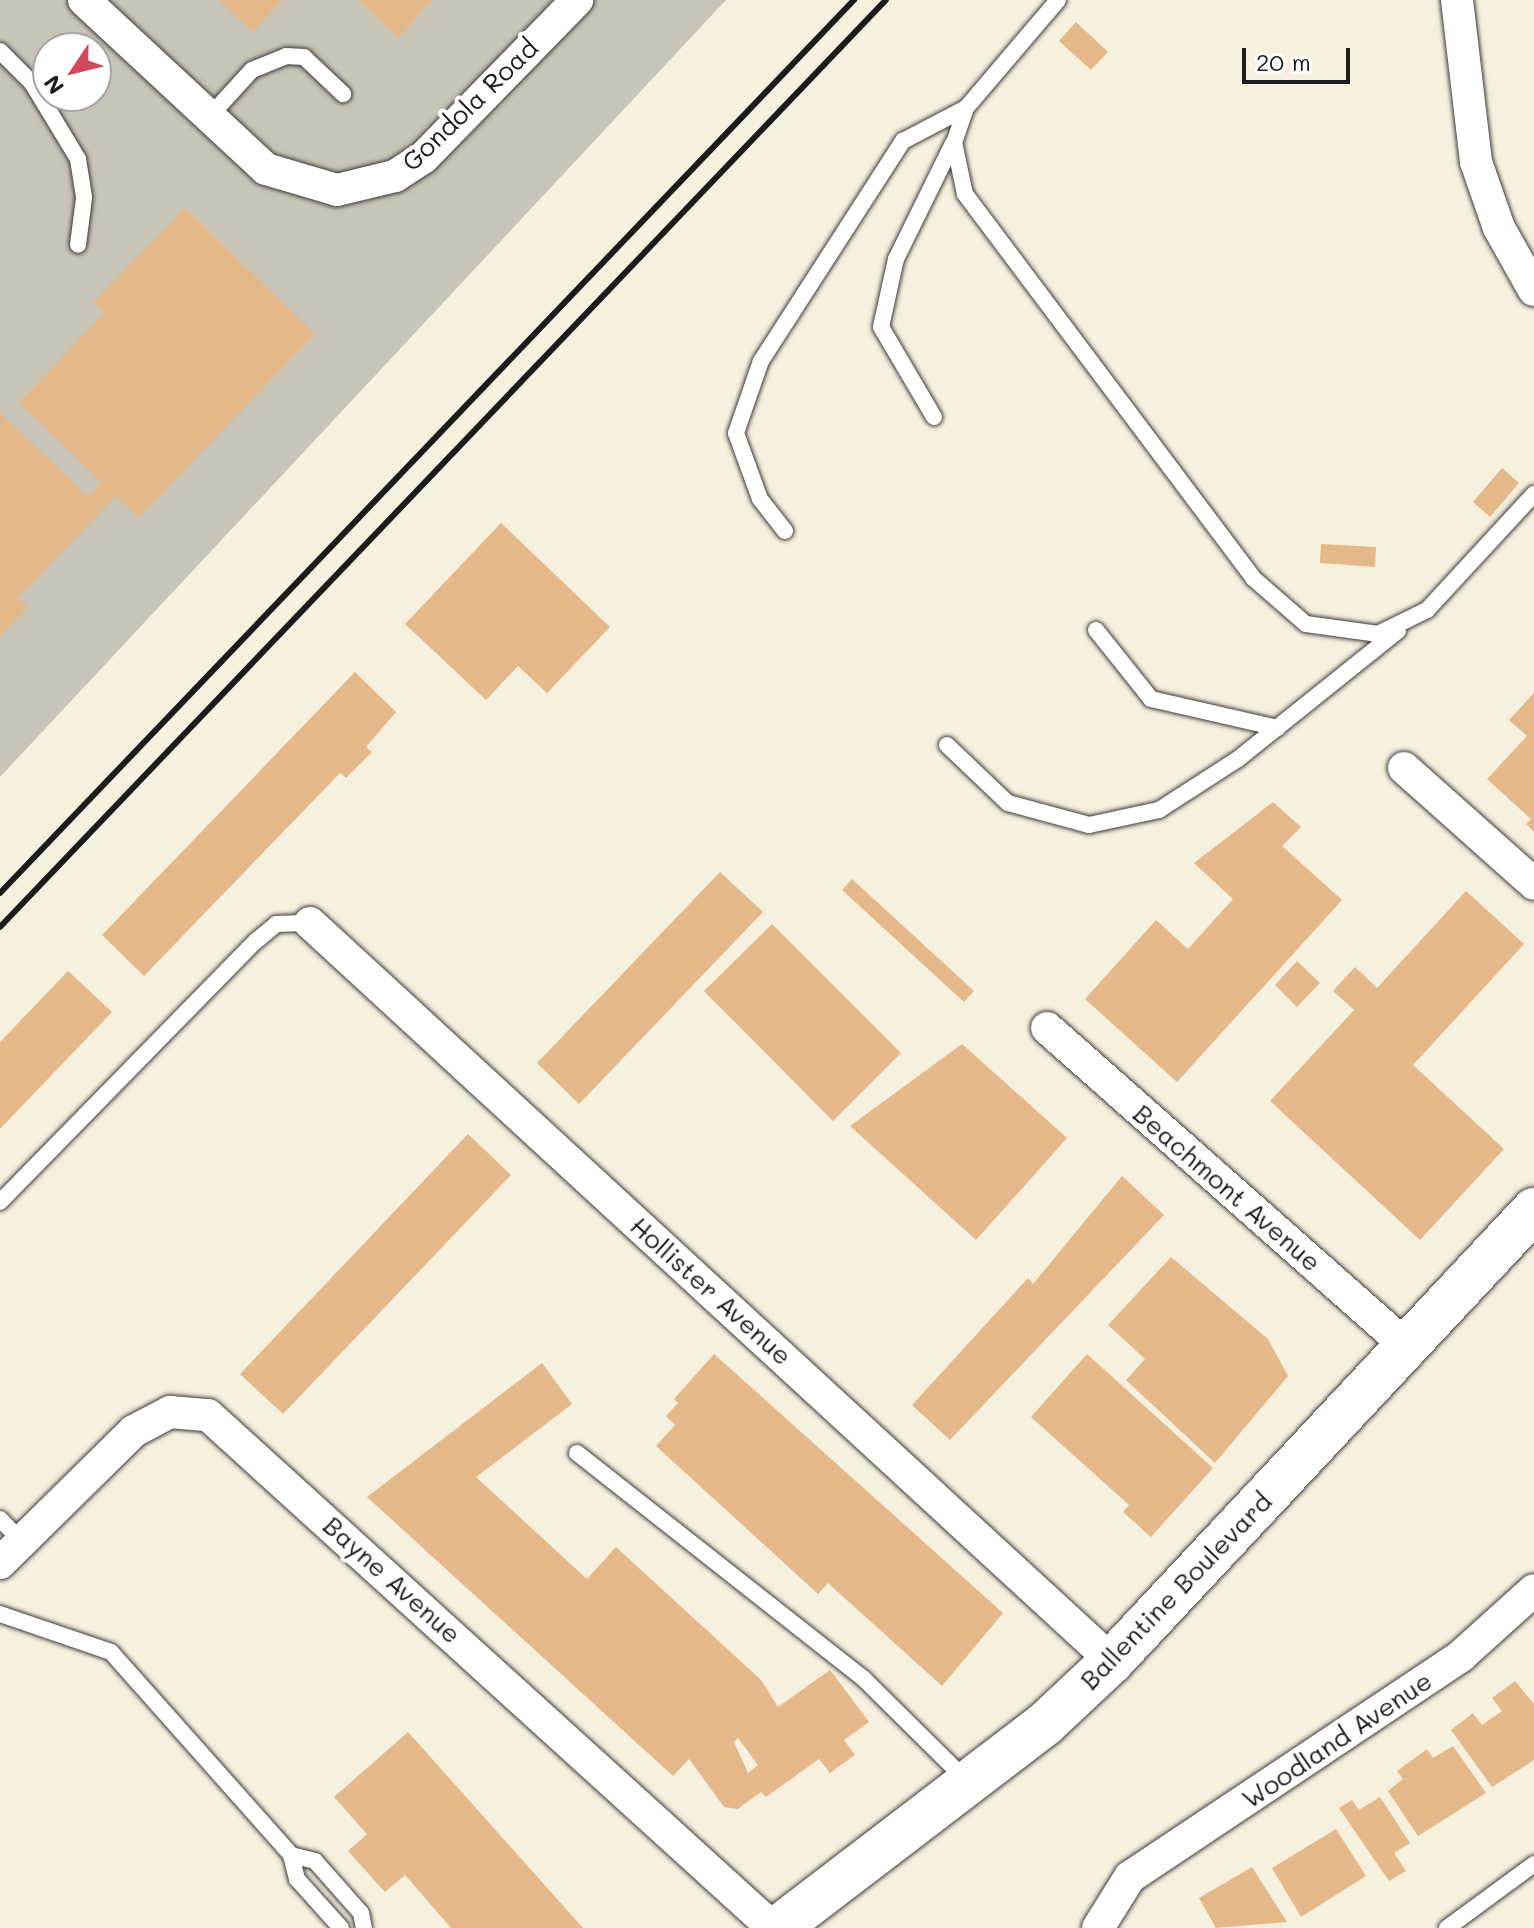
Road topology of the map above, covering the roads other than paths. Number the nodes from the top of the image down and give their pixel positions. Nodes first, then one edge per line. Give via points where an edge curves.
1 (84, 0) edge
2 (577, 0) edge
3 (1058, 0) edge
4 (1457, 0) edge
5 (0, 51) edge
6 (343, 94) dead end
7 (966, 108) junction
8 (210, 116) junction
9 (954, 142) junction
10 (78, 245) dead end
11 (1534, 290) edge
12 (934, 417) dead end
13 (1534, 494) edge
14 (785, 531) dead end
15 (1416, 617) junction
16 (1096, 630) dead end
17 (1278, 728) junction
18 (947, 745) dead end
19 (1404, 768) dead end
20 (1534, 884) edge
21 (310, 923) joint
22 (1047, 1028) dead end
23 (0, 1202) edge
24 (1534, 1210) edge
25 (1408, 1347) junction
26 (577, 1453) dead end
27 (7, 1541) edge
28 (1534, 1590) edge
29 (0, 1614) edge
30 (1112, 1661) junction
31 (968, 1782) junction
32 (291, 1855) junction
33 (1534, 1864) edge
34 (341, 1928) edge
35 (364, 1928) edge
36 (775, 1928) edge
37 (1098, 1928) edge
38 (1447, 1928) edge

1 - 8 street, Gondola Road
2 - 8 street, Gondola Road via 423,158 363,187 303,186 266,169
3 - 7 lane
4 - 11 street via 1476,162 1499,228
5 - 10 lane via 32,83 78,159 84,198
6 - 8 lane via 304,57 286,56 252,70
7 - 9 lane
7 - 14 lane via 903,141 761,361 736,433 760,499
9 - 12 lane via 896,259 881,327
9 - 15 lane via 965,194 1253,578 1323,631 1378,634
13 - 15 lane
15 - 17 lane
16 - 17 lane via 1151,699
17 - 18 lane via 1159,810 1089,825 1008,803
19 - 20 street
21 - 23 lane via 276,924 256,941
21 - 30 street, Hollister Avenue
22 - 25 street, Beachmont Avenue
24 - 25 main road, Ballentine Boulevard
25 - 30 main road, Ballentine Boulevard
26 - 31 lane via 864,1679
27 - 36 street, Bayne Avenue via 134,1431 170,1412 208,1415
28 - 37 street, Woodland Avenue via 1461,1656 1130,1877
29 - 32 lane via 111,1652
30 - 31 main road, Ballentine Boulevard
31 - 36 main road, Ballentine Boulevard
32 - 34 lane via 297,1879
32 - 35 lane via 315,1861 361,1913
33 - 38 lane

